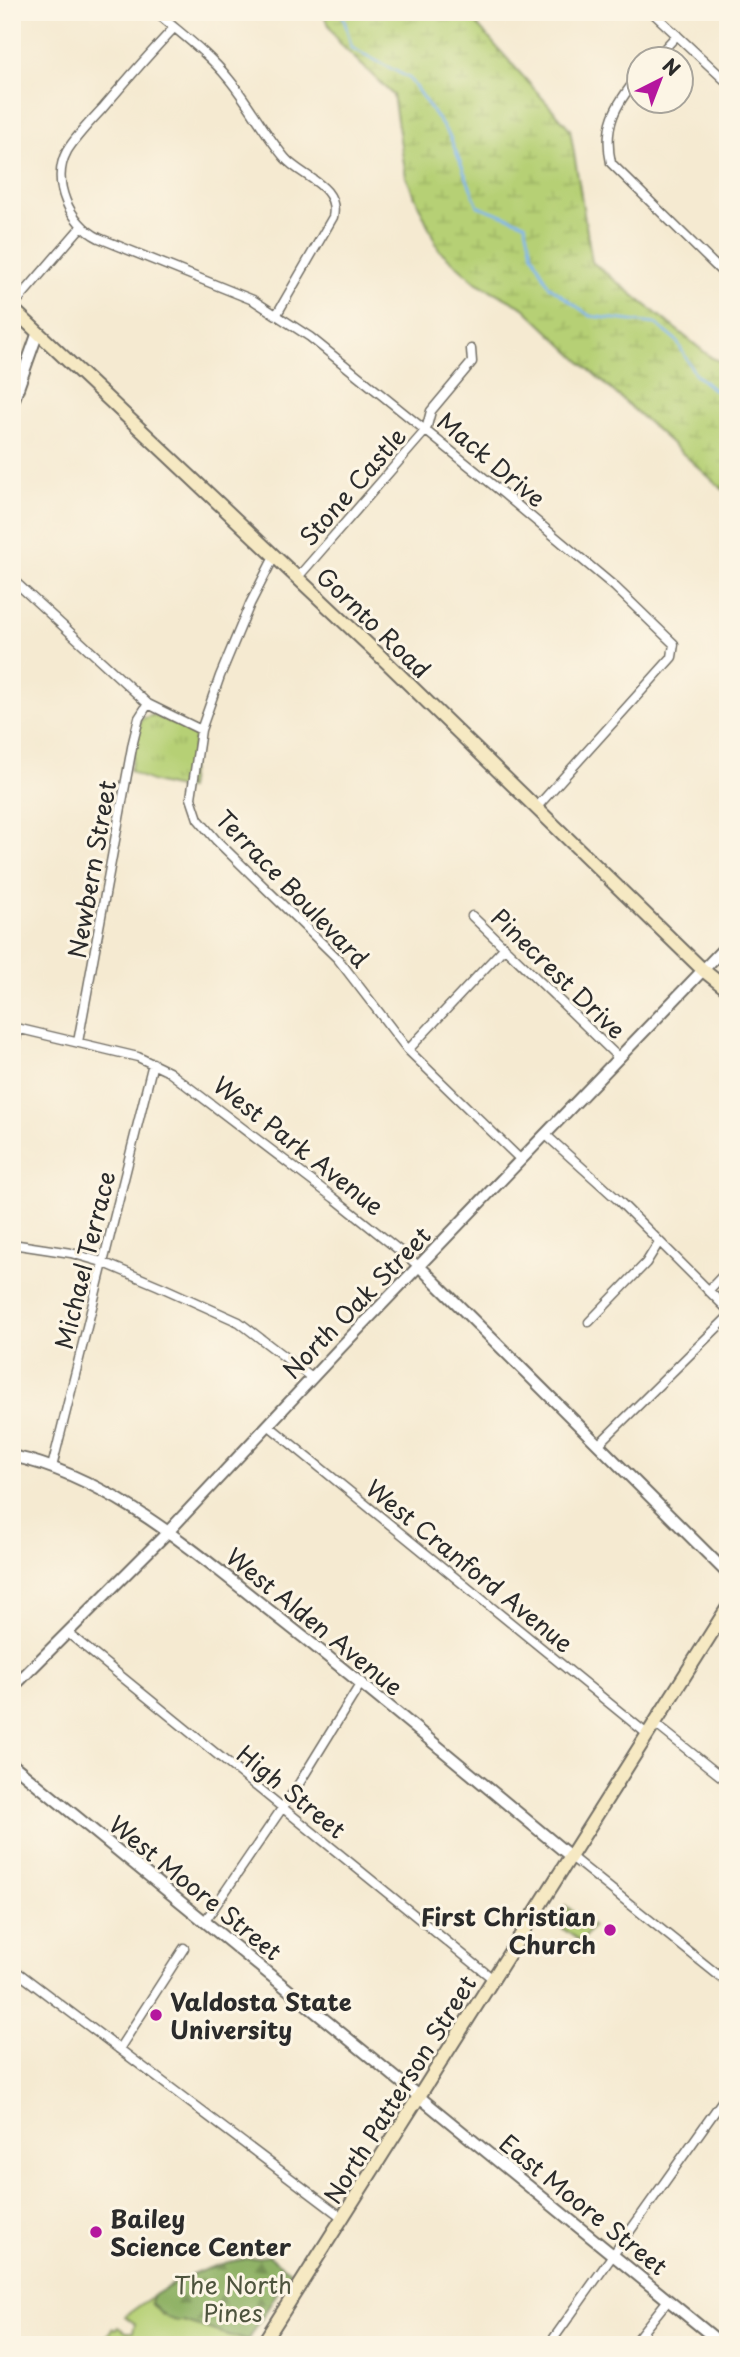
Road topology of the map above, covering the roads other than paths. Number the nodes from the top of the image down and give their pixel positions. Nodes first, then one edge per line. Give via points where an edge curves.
1 (156, 12) edge
2 (652, 12) edge
3 (174, 28) junction
4 (677, 35) junction
5 (667, 46) edge
6 (728, 83) edge
7 (624, 96) edge
8 (81, 227) junction
9 (728, 278) edge
10 (12, 308) edge
11 (277, 314) junction
12 (38, 332) junction
13 (471, 349) dead end
14 (12, 405) edge
15 (426, 430) junction
16 (275, 555) junction
17 (298, 577) junction
18 (12, 579) edge
19 (148, 704) junction
20 (201, 730) junction
21 (536, 808) junction
22 (472, 916) dead end
23 (728, 944) edge
24 (505, 947) junction
25 (703, 970) junction
26 (728, 990) edge
27 (15, 1028) edge
28 (78, 1042) junction
29 (408, 1050) junction
30 (12, 1058) edge
31 (619, 1058) junction
32 (153, 1063) junction
33 (545, 1135) junction
34 (521, 1160) junction
35 (659, 1242) junction
36 (12, 1244) edge
37 (102, 1262) junction
38 (420, 1267) junction
39 (728, 1270) edge
40 (708, 1292) junction
41 (728, 1310) edge
42 (728, 1317) edge
43 (589, 1322) dead end
44 (312, 1378) junction
45 (268, 1425) junction
46 (599, 1444) junction
47 (12, 1457) edge
48 (52, 1467) junction
49 (168, 1532) junction
50 (728, 1574) edge
51 (728, 1607) edge
52 (68, 1633) junction
53 (361, 1683) junction
54 (12, 1688) edge
55 (650, 1728) junction
56 (12, 1764) edge
57 (728, 1782) edge
58 (284, 1808) junction
59 (570, 1856) junction
60 (205, 1921) junction
61 (184, 1948) dead end
62 (12, 1968) edge
63 (494, 1979) junction
64 (728, 1983) edge
65 (119, 2049) junction
66 (728, 2093) edge
67 (419, 2096) junction
68 (343, 2218) junction
69 (612, 2255) junction
70 (668, 2300) junction
71 (262, 2345) edge
72 (549, 2345) edge
73 (632, 2345) edge
74 (723, 2345) edge

1 - 3 street
2 - 4 street
3 - 8 street via 66,152 64,192
3 - 11 street via 228,78 287,160 320,184 333,202 333,217
4 - 5 street
4 - 6 street
7 - 9 street via 608,131 611,163
8 - 10 street
8 - 11 street, Mack Drive
10 - 12 main road, Gornto Road
11 - 15 street, Mack Drive
12 - 14 street
12 - 16 main road, Gornto Road
13 - 15 street, Stone Castle via 472,362 431,411
15 - 17 street, Stone Castle
15 - 21 street, Mack Drive via 604,578 674,644 671,657
16 - 17 main road, Gornto Road
16 - 20 street, Terrace Boulevard via 250,604
17 - 21 main road, Gornto Road
18 - 19 street
19 - 20 street
19 - 28 street, Newbern Street via 133,742
20 - 29 street, Terrace Boulevard via 191,799 198,819 338,959
21 - 25 main road, Gornto Road
22 - 24 street, Pinecrest Drive
23 - 25 street, North Oak Street
24 - 29 street
24 - 31 street, Pinecrest Drive
25 - 26 main road, Gornto Road
25 - 31 street, North Oak Street
27 - 28 street, West Park Avenue
27 - 30 street
28 - 32 street, West Park Avenue
29 - 34 street, Terrace Boulevard
31 - 33 street, North Oak Street
32 - 37 street, Michael Terrace
32 - 38 street, West Park Avenue
33 - 34 street, North Oak Street
33 - 35 street
34 - 38 street, North Oak Street
35 - 40 street
35 - 43 street via 646,1263
36 - 37 street
37 - 44 street via 239,1322
37 - 48 street, Michael Terrace
38 - 44 street, North Oak Street
38 - 46 street, West Park Avenue
39 - 40 street
40 - 41 street
42 - 46 street
44 - 45 street, North Oak Street
45 - 49 street, North Oak Street
45 - 55 street, West Cranford Avenue
46 - 50 street, West Park Avenue
47 - 48 street, West Alden Avenue
48 - 49 street, West Alden Avenue via 79,1478
49 - 52 street, North Oak Street
49 - 53 street, West Alden Avenue
51 - 55 main road, North Patterson Street
52 - 54 street, North Oak Street
52 - 58 street, High Street
53 - 58 street
53 - 59 street, West Alden Avenue
55 - 57 street, West Cranford Avenue
55 - 59 main road, North Patterson Street
56 - 60 street, West Moore Street
58 - 60 street
58 - 63 street, High Street
59 - 63 main road, North Patterson Street
59 - 64 street
60 - 67 street, West Moore Street
61 - 65 street
62 - 65 street
63 - 67 main road, North Patterson Street
65 - 68 street
66 - 69 street
67 - 68 main road, North Patterson Street
67 - 69 street, East Moore Street
68 - 71 main road, North Patterson Street
69 - 70 street, East Moore Street
69 - 72 street
70 - 73 street
70 - 74 street, East Moore Street

